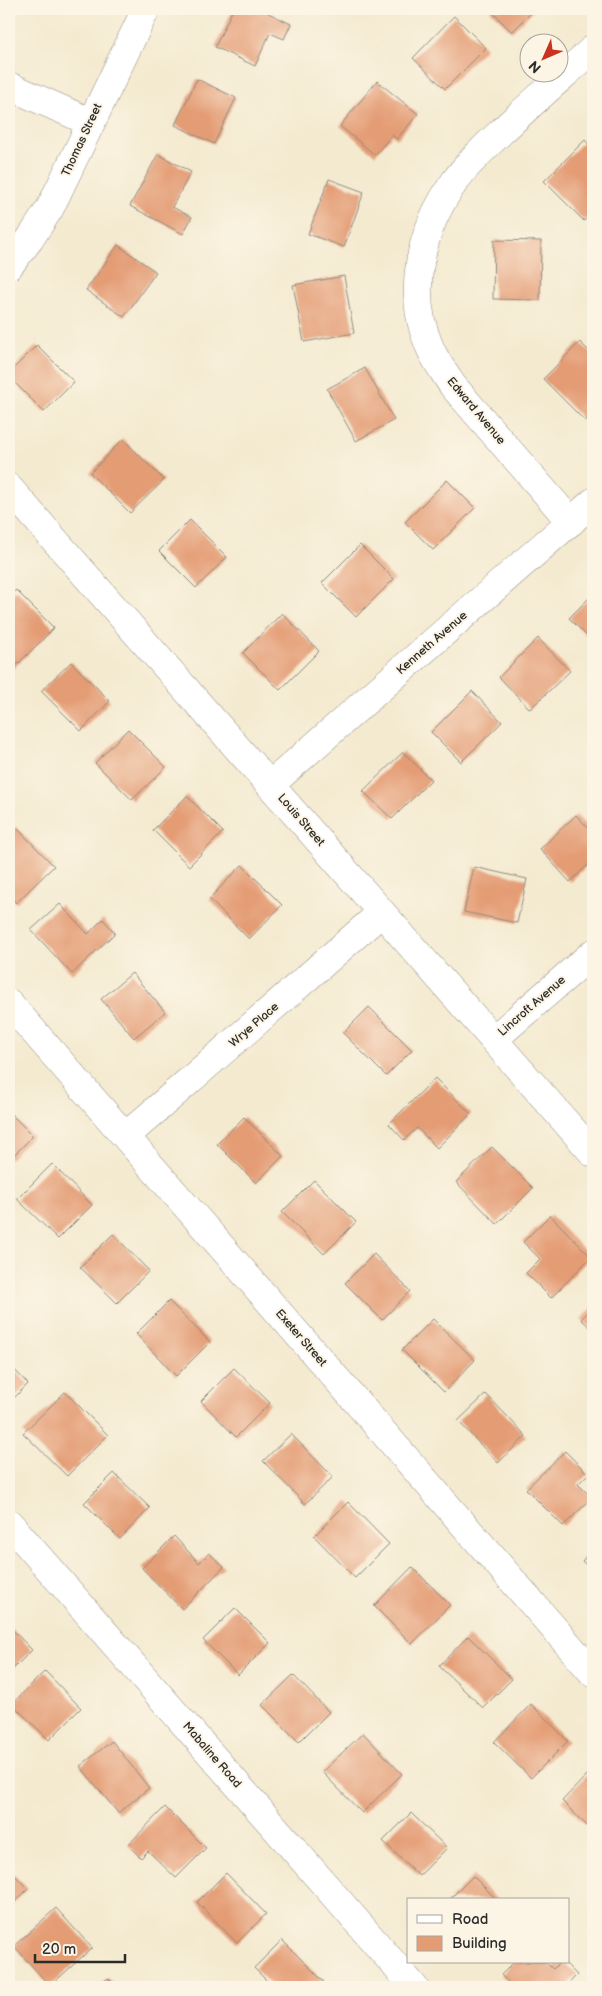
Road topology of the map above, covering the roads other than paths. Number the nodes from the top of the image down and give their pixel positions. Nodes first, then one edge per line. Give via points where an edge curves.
1 (146, 9) edge
2 (593, 49) edge
3 (9, 86) edge
4 (90, 122) junction
5 (9, 266) edge
6 (9, 488) edge
7 (593, 502) edge
8 (571, 522) junction
9 (270, 785) junction
10 (381, 913) junction
11 (593, 953) edge
12 (9, 1003) edge
13 (494, 1039) junction
14 (126, 1136) junction
15 (593, 1153) edge
16 (9, 1523) edge
17 (593, 1673) edge
18 (414, 1987) edge

1 - 4 street, Thomas Street
2 - 8 street, Edward Avenue via 518,115 476,156 455,182 423,246 416,286 425,332 441,368
3 - 4 street
4 - 5 street, Thomas Street via 50,208
6 - 9 street, Louis Street
7 - 8 street, Kenneth Avenue
8 - 9 street, Kenneth Avenue
9 - 10 street, Louis Street
10 - 13 street, Louis Street
10 - 14 street, Wrye Place
11 - 13 street, Lincroft Avenue
12 - 14 street, Exeter Street
13 - 15 street, Louis Street
14 - 17 street, Exeter Street
16 - 18 street, Mabaline Road

